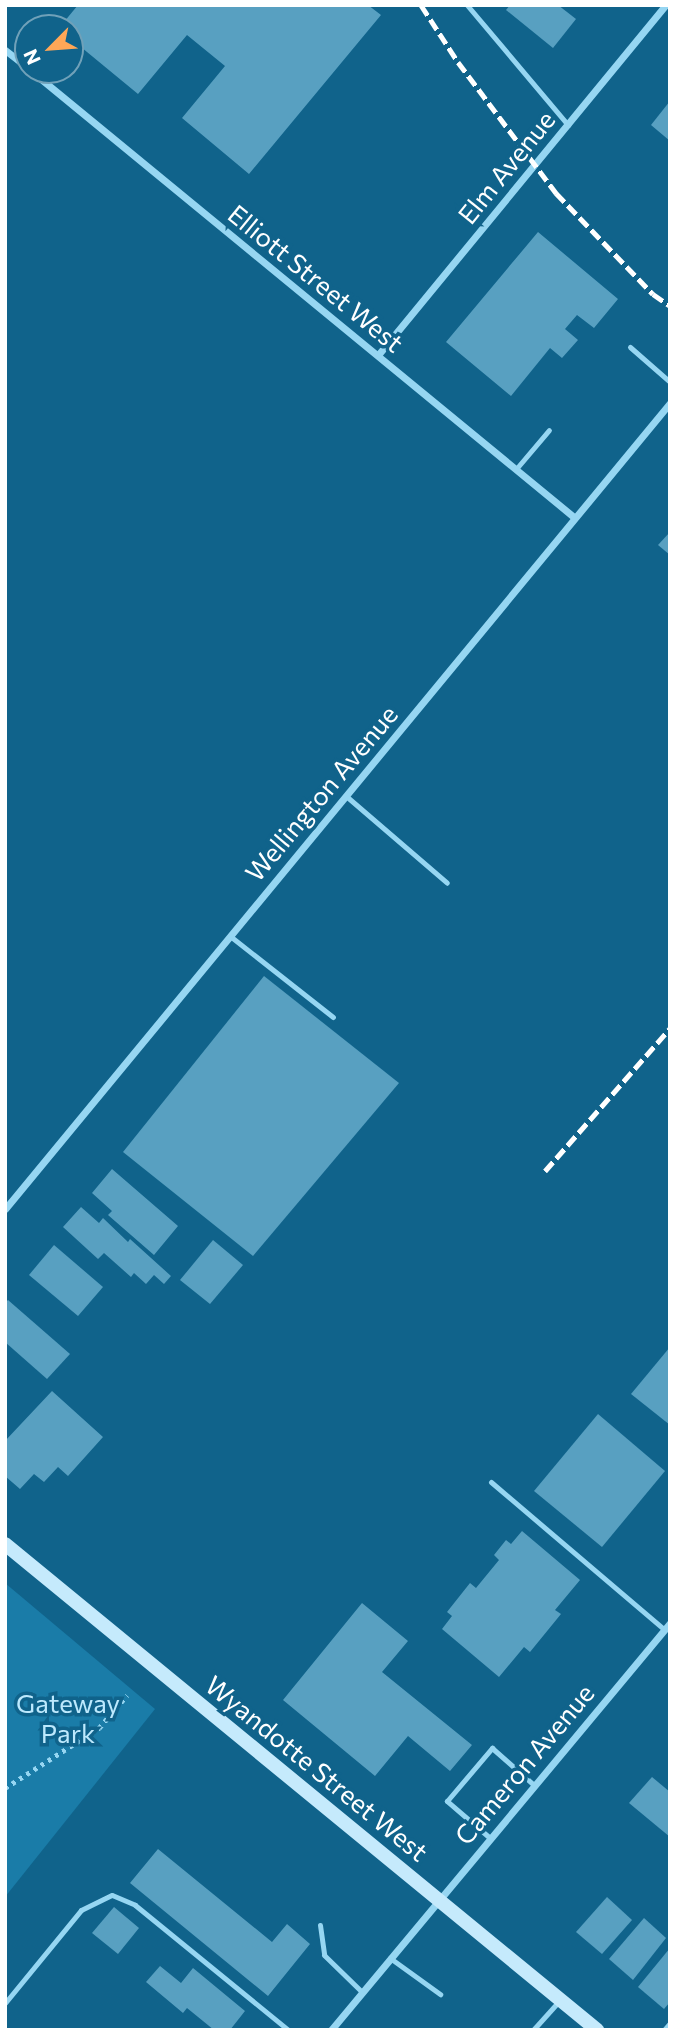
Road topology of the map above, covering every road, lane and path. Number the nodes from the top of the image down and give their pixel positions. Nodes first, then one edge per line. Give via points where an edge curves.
1 (467, 5) edge
2 (666, 5) edge
3 (47, 84) edge
4 (568, 125) junction
5 (630, 347) dead end
6 (378, 355) junction
7 (670, 382) edge
8 (670, 403) edge
9 (549, 430) dead end
10 (516, 469) junction
11 (575, 518) junction
12 (346, 796) junction
13 (447, 883) dead end
14 (230, 936) junction
15 (333, 1017) dead end
16 (5, 1209) edge
17 (491, 1482) dead end
18 (5, 1544) edge
19 (667, 1626) edge
20 (127, 1695) dead end
21 (534, 1785) junction
22 (5, 1788) edge
23 (490, 1838) junction
24 (438, 1899) junction
25 (320, 1926) dead end
26 (390, 1958) junction
27 (362, 1992) junction
28 (440, 1994) dead end
29 (560, 2000) junction
30 (5, 2003) edge
31 (670, 2023) edge
32 (288, 2030) edge
33 (331, 2030) edge
34 (533, 2030) edge
35 (597, 2030) edge
36 (664, 2030) edge

1 - 4 lane
2 - 4 street, Elm Avenue
3 - 6 street, Elliott Street West
4 - 6 street, Elm Avenue
5 - 7 lane
6 - 10 street, Elliott Street West
8 - 11 street, Wellington Avenue
9 - 10 lane
10 - 11 street, Elliott Street West
11 - 12 street, Wellington Avenue
12 - 13 lane
12 - 14 street, Wellington Avenue
14 - 15 lane
14 - 16 street, Wellington Avenue
17 - 19 lane
18 - 24 main road, Wyandotte Street West
19 - 21 street, Cameron Avenue
20 - 22 path via 99,1728
21 - 23 street, Cameron Avenue
21 - 23 lane via 492,1748 447,1801
23 - 24 street, Cameron Avenue
24 - 26 street, Cameron Avenue
24 - 29 main road, Wyandotte Street West
25 - 27 lane via 324,1955
26 - 27 street, Cameron Avenue
26 - 28 lane
27 - 33 street, Cameron Avenue
29 - 34 lane
29 - 35 main road, Wyandotte Street West
30 - 32 lane via 81,1910 112,1895 135,1906
31 - 36 lane

